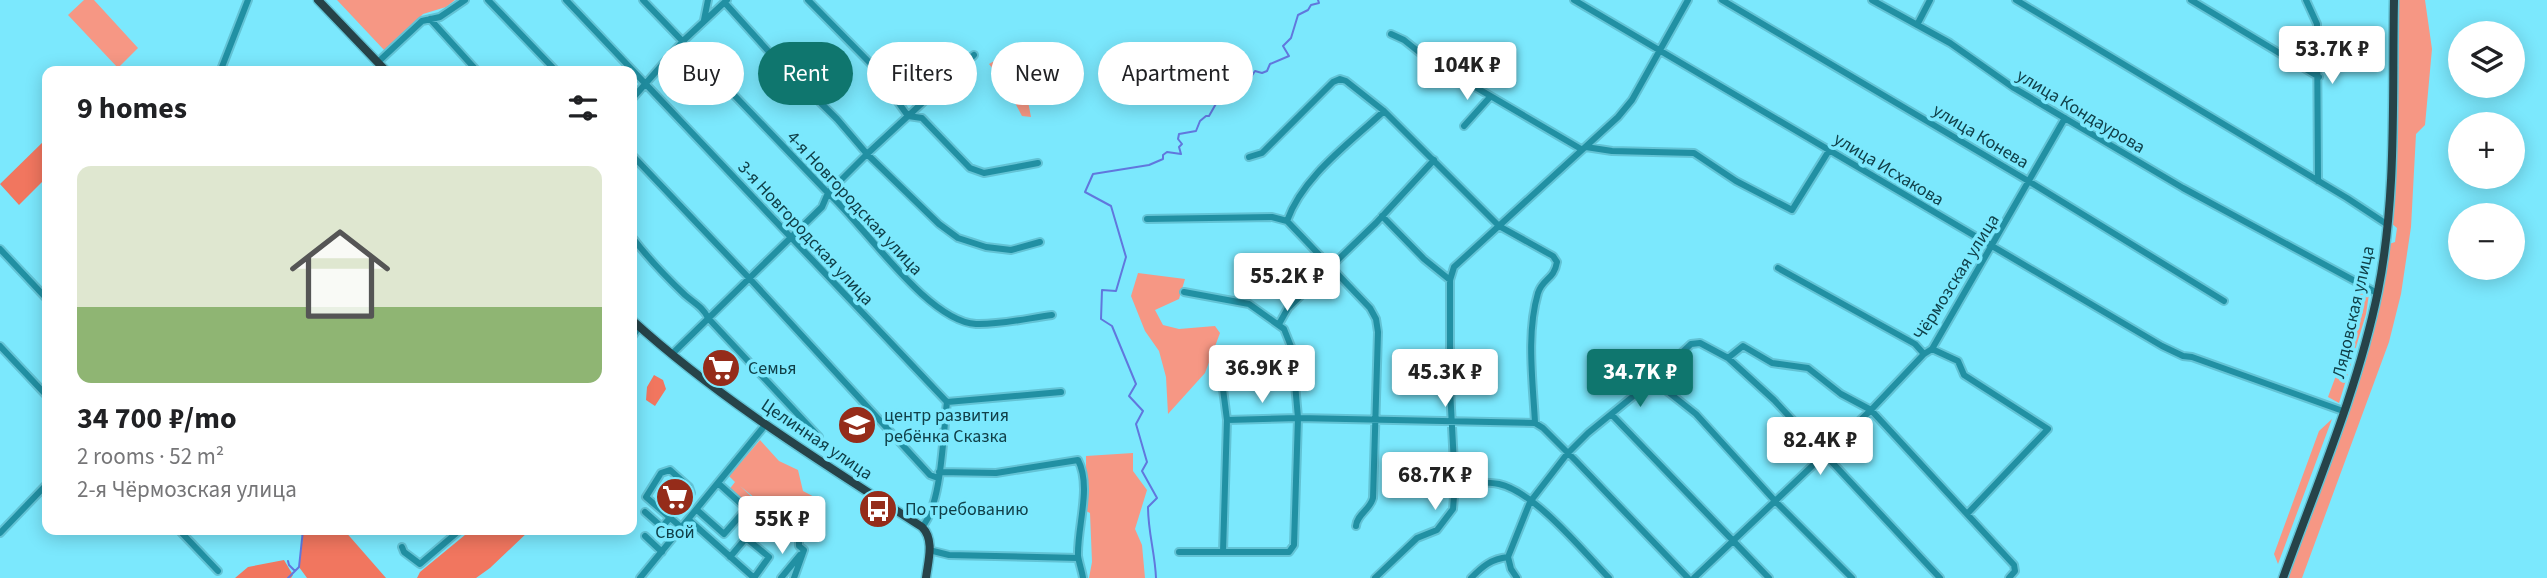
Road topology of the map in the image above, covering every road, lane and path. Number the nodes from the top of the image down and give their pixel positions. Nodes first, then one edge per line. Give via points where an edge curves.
1 (247, 0) edge
2 (318, 0) edge
3 (465, 0) edge
4 (488, 0) edge
5 (566, 0) edge
6 (643, 0) edge
7 (708, 0) edge
8 (808, 0) edge
9 (1574, 0) edge
10 (1688, 0) edge
11 (1722, 0) edge
12 (1872, 0) edge
13 (1930, 0) edge
14 (2017, 0) edge
15 (2191, 0) edge
16 (2306, 0) edge
17 (2394, 0) edge
18 (726, 1) edge
19 (430, 19) junction
20 (704, 20) junction
21 (1917, 25) junction
22 (1391, 34) dead end
23 (682, 41) junction
24 (1660, 49) junction
25 (377, 62) junction
26 (222, 66) edge
27 (381, 66) edge
28 (473, 66) edge
29 (551, 66) edge
30 (629, 66) edge
31 (637, 75) edge
32 (2319, 77) junction
33 (646, 84) junction
34 (637, 94) edge
35 (1490, 97) junction
36 (920, 105) edge
37 (1384, 111) junction
38 (908, 116) junction
39 (2065, 118) junction
40 (1464, 126) dead end
41 (1584, 148) junction
42 (1830, 149) junction
43 (867, 154) junction
44 (1249, 157) dead end
45 (637, 160) edge
46 (1434, 160) junction
47 (1038, 163) dead end
48 (2318, 181) junction
49 (2030, 182) junction
50 (828, 193) junction
51 (1382, 216) junction
52 (1147, 219) dead end
53 (1287, 221) junction
54 (2388, 225) junction
55 (1499, 226) junction
56 (791, 239) junction
57 (1040, 242) dead end
58 (637, 244) edge
59 (1992, 247) junction
60 (0, 249) edge
61 (1330, 267) junction
62 (1778, 268) dead end
63 (750, 279) junction
64 (1450, 280) junction
65 (1184, 292) dead end
66 (2377, 293) junction
67 (42, 294) edge
68 (2224, 301) dead end
69 (1052, 315) dead end
70 (708, 318) junction
71 (1279, 324) junction
72 (639, 327) joint
73 (637, 330) edge
74 (0, 346) edge
75 (1932, 349) junction
76 (672, 354) junction
77 (1924, 354) junction
78 (1728, 358) junction
79 (1654, 380) junction
80 (1215, 382) dead end
81 (42, 392) edge
82 (1061, 392) dead end
83 (947, 402) junction
84 (1871, 411) junction
85 (2343, 411) junction
86 (1612, 415) junction
87 (1298, 418) junction
88 (1227, 420) junction
89 (1375, 421) junction
90 (1452, 423) junction
91 (1535, 423) junction
92 (766, 424) junction
93 (819, 437) dead end
94 (1567, 454) junction
95 (1823, 455) junction
96 (939, 475) junction
97 (1455, 483) junction
98 (719, 484) junction
99 (42, 489) edge
100 (1530, 502) junction
101 (1776, 502) junction
102 (746, 509) junction
103 (697, 510) junction
104 (645, 512) dead end
105 (1968, 513) junction
106 (671, 518) junction
107 (689, 520) junction
108 (759, 520) junction
109 (1356, 526) dead end
110 (922, 527) junction
111 (682, 528) junction
112 (0, 533) edge
113 (184, 535) edge
114 (454, 535) edge
115 (645, 536) dead end
116 (746, 538) junction
117 (1731, 541) junction
118 (402, 547) dead end
119 (804, 550) junction
120 (929, 550) junction
121 (662, 552) junction
122 (1179, 552) dead end
123 (1223, 552) junction
124 (730, 556) junction
125 (1508, 557) junction
126 (1078, 558) junction
127 (218, 571) dead end
128 (640, 578) edge
129 (753, 578) edge
130 (781, 578) edge
131 (794, 578) edge
132 (926, 578) edge
133 (1083, 578) edge
134 (1376, 578) edge
135 (1471, 578) edge
136 (1517, 578) edge
137 (1609, 578) edge
138 (1688, 578) edge
139 (1694, 578) edge
140 (1769, 578) edge
141 (1852, 578) edge
142 (1940, 578) edge
143 (2009, 578) edge
144 (2283, 578) edge

1 - 26 street
2 - 25 main road
3 - 19 street
4 - 29 street
5 - 30 street, 3-я Новгородская улица
6 - 23 street, 4-я Новгородская улица
7 - 20 street
8 - 38 street via 871,64
9 - 24 street, улица Исхакова
10 - 24 street
11 - 49 street, улица Конева
12 - 21 street, улица Кондаурова
13 - 21 street
14 - 48 street
15 - 32 street
16 - 32 street via 2317,24
17 - 54 main road, Лядовская улица
18 - 20 street
18 - 43 street
19 - 25 street via 422,20
19 - 28 street
20 - 23 street
21 - 39 street, улица Кондаурова
22 - 35 street
23 - 33 street
23 - 50 street, 4-я Новгородская улица
24 - 41 street via 1632,100
24 - 42 street, улица Исхакова
25 - 27 main road
31 - 33 street, 3-я Новгородская улица
32 - 48 street
33 - 34 street
33 - 56 street, 3-я Новгородская улица
35 - 40 street
35 - 41 street
36 - 38 street
37 - 44 street via 1340,79 1262,153
37 - 46 street
37 - 53 street via 1307,185
38 - 43 street
38 - 47 street via 922,118 970,168 984,173
39 - 49 street, Чёрмозская улица
39 - 66 street, улица Кондаурова
41 - 42 street via 1694,153 1792,211
41 - 55 street
42 - 59 street, улица Исхакова
43 - 50 street
43 - 57 street via 958,238 1011,250
45 - 63 street
46 - 51 street
46 - 55 street
48 - 54 street
49 - 59 street, Чёрмозская улица
49 - 68 street, улица Конева
50 - 56 street via 822,207
50 - 69 street, 4-я Новгородская улица via 926,298 959,321 977,324
51 - 61 street
51 - 64 street
52 - 53 street via 1272,217
53 - 61 street
54 - 66 main road, Лядовская улица
55 - 64 street via 1461,258
55 - 91 street via 1557,262 1555,274 1539,291 1534,318
56 - 63 street
56 - 83 street, 3-я Новгородская улица
58 - 70 street
59 - 75 street, Чёрмозская улица
59 - 85 street, улица Исхакова via 2183,356
60 - 67 street
61 - 71 street via 1288,308
61 - 89 street via 1376,319
62 - 77 street via 1915,344
63 - 70 street
63 - 96 street via 930,475
64 - 90 street
65 - 71 street via 1249,304
66 - 85 main road, Лядовская улица
70 - 76 street
70 - 93 street
71 - 87 street via 1292,349
72 - 73 street
72 - 76 main road, Целинная улица
74 - 81 street
75 - 77 street, Чёрмозская улица
75 - 105 street via 1958,361 1964,375 2048,429
76 - 92 main road, Целинная улица
77 - 84 street, Чёрмозская улица
78 - 79 street via 1700,343 1691,344
78 - 84 street via 1743,346 1772,363 1808,368
78 - 95 street
79 - 86 street
79 - 101 street via 1696,414
80 - 88 street via 1223,389
82 - 83 street
83 - 96 street
84 - 95 street, Чёрмозская улица
84 - 105 street
85 - 144 main road, Лядовская улица
86 - 94 street
86 - 117 street
87 - 88 street
87 - 89 street
87 - 123 street via 1294,545 1289,552
88 - 123 street
89 - 90 street
89 - 109 street via 1373,498
90 - 91 street
90 - 97 street
91 - 94 street
92 - 98 street
92 - 110 main road, Целинная улица
94 - 100 street
94 - 138 street
95 - 101 street, Чёрмозская улица
95 - 142 street
96 - 110 street via 931,516
96 - 126 street via 996,473 1078,460 1083,489
97 - 100 street via 1497,483
97 - 134 street via 1453,509 1447,519 1437,530 1417,538
98 - 102 street
98 - 103 street
99 - 112 street
100 - 125 street
100 - 137 street
101 - 117 street, Чёрмозская улица
101 - 141 street
102 - 103 street via 724,534
102 - 108 street
103 - 107 street
104 - 106 street via 662,527
105 - 143 street via 2014,565
106 - 106 street via 646,497 661,473 670,470 691,490
106 - 111 street
107 - 111 street
107 - 124 street
108 - 116 street
108 - 119 street via 770,509 799,535
110 - 120 main road via 929,537
111 - 121 street
113 - 127 street
114 - 118 street via 420,564
115 - 121 street
116 - 124 street
116 - 129 street via 769,557
117 - 139 street, Чёрмозская улица
117 - 140 street
119 - 130 street
119 - 131 street
120 - 126 street via 949,555
120 - 132 main road
121 - 128 street
122 - 123 street
124 - 129 street
125 - 135 street via 1495,558
125 - 136 street
126 - 133 street

